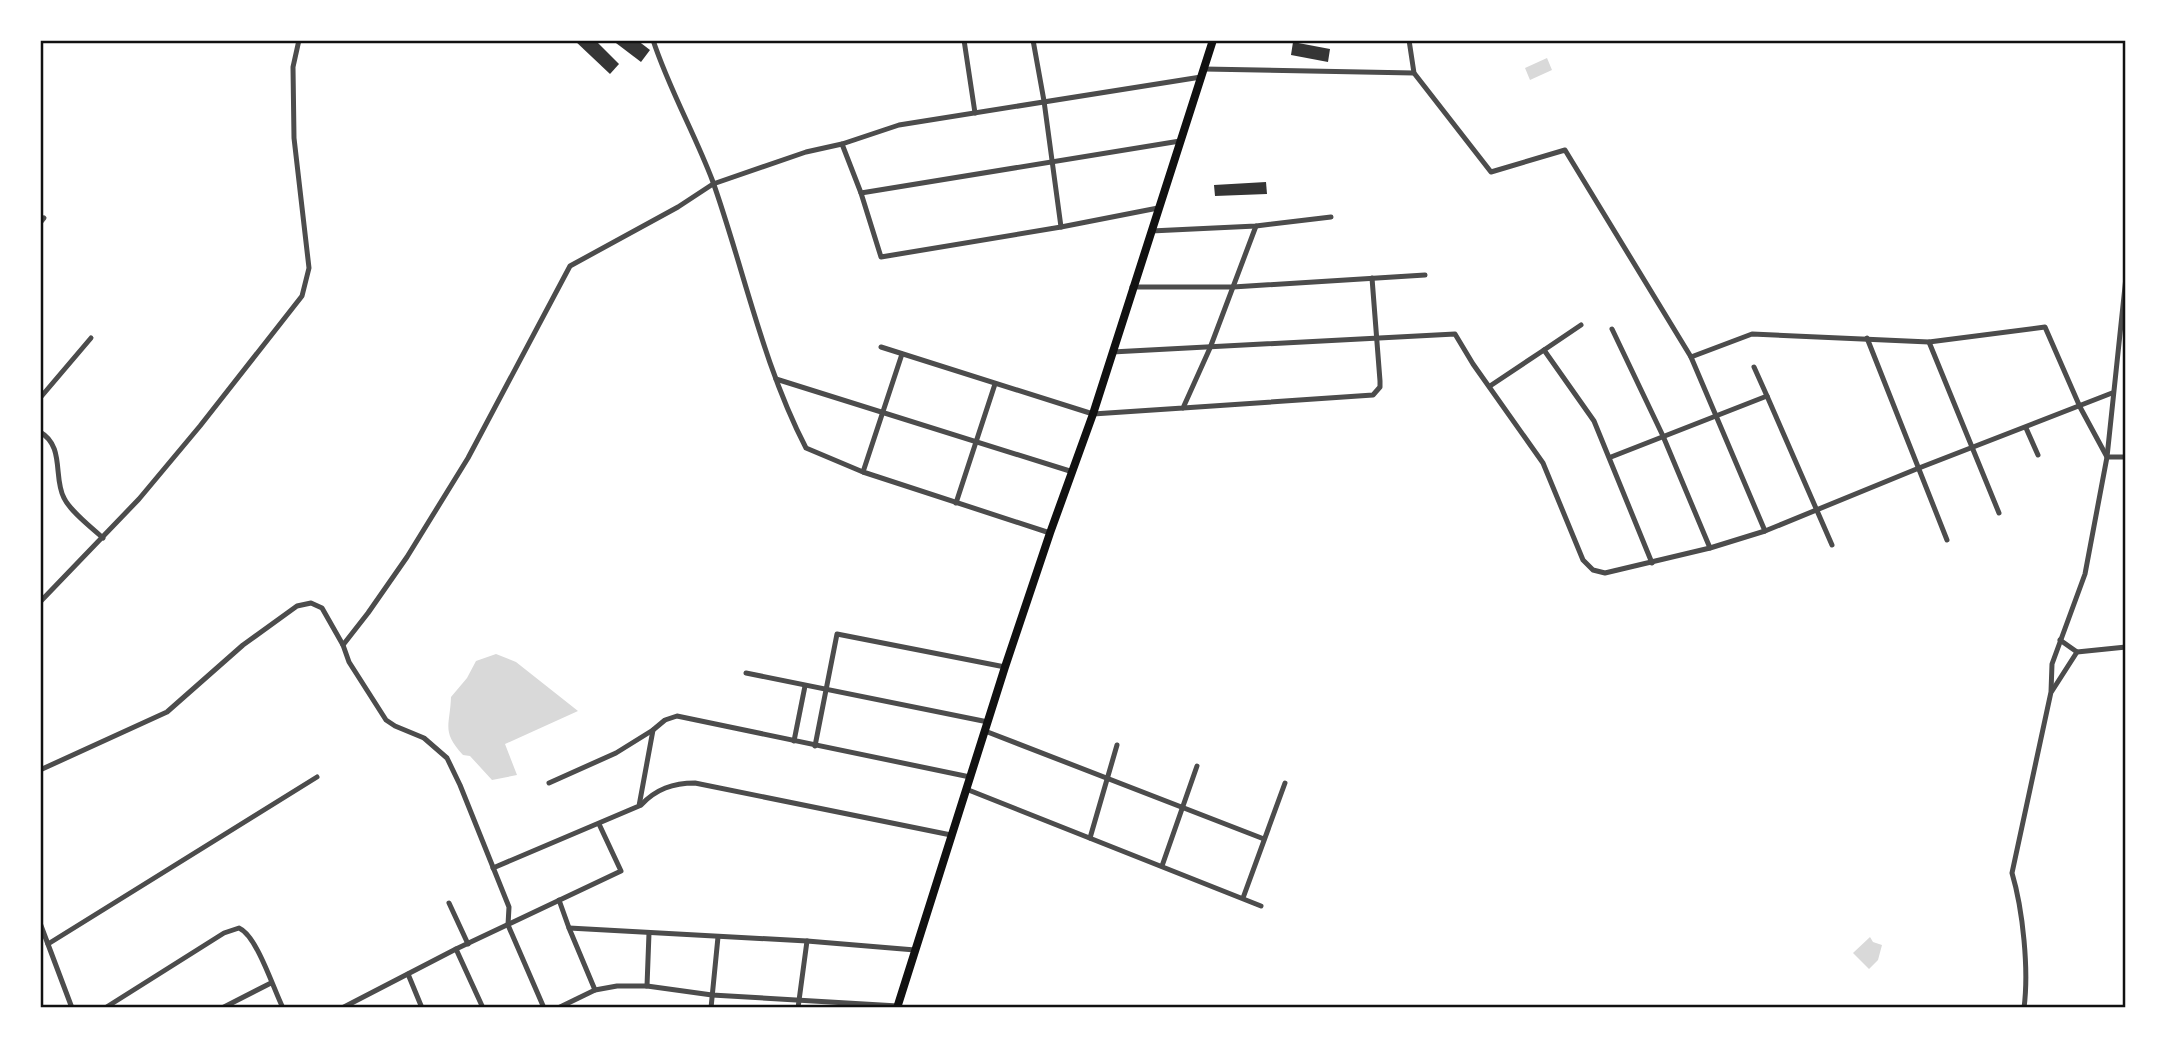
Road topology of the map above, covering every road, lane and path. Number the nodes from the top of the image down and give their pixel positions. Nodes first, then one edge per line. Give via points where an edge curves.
1 (299, 40) edge
2 (653, 40) edge
3 (964, 40) edge
4 (1033, 40) edge
5 (1213, 40) edge
6 (1409, 40) edge
7 (1202, 72) junction
8 (1414, 73) junction
9 (1044, 102) junction
10 (975, 113) junction
11 (1180, 141) junction
12 (842, 144) junction
13 (1052, 160) junction
14 (713, 184) junction
15 (861, 193) junction
16 (1158, 208) junction
17 (1331, 217) dead end
18 (1256, 226) junction
19 (1061, 227) junction
20 (1151, 231) junction
21 (1425, 275) dead end
22 (2126, 277) edge
23 (1372, 278) junction
24 (1132, 287) junction
25 (1233, 287) junction
26 (1581, 325) dead end
27 (1612, 329) dead end
28 (91, 338) dead end
29 (1377, 338) junction
30 (1867, 338) junction
31 (1930, 342) junction
32 (881, 347) dead end
33 (1210, 348) junction
34 (1544, 350) junction
35 (1112, 352) junction
36 (902, 354) junction
37 (1691, 357) junction
38 (1754, 367) dead end
39 (776, 379) junction
40 (995, 384) junction
41 (1490, 386) junction
42 (2112, 393) junction
43 (1767, 396) junction
44 (40, 398) edge
45 (2080, 407) junction
46 (1183, 408) junction
47 (882, 413) junction
48 (1093, 414) junction
49 (1715, 416) junction
50 (2026, 428) junction
51 (40, 432) edge
52 (1663, 436) junction
53 (977, 443) junction
54 (1973, 448) junction
55 (2038, 455) dead end
56 (1611, 457) junction
57 (2107, 457) junction
58 (2126, 457) edge
59 (1919, 468) junction
60 (863, 472) junction
61 (1073, 472) junction
62 (956, 503) junction
63 (1817, 510) junction
64 (1999, 513) dead end
65 (1765, 531) junction
66 (1050, 533) junction
67 (103, 538) junction
68 (1947, 540) dead end
69 (1832, 545) dead end
70 (1710, 548) junction
71 (1652, 563) junction
72 (40, 602) edge
73 (2060, 640) junction
74 (343, 645) junction
75 (2126, 647) edge
76 (2077, 652) junction
77 (1006, 667) junction
78 (746, 673) dead end
79 (805, 685) junction
80 (825, 690) junction
81 (2051, 692) junction
82 (986, 726) junction
83 (653, 730) junction
84 (794, 741) junction
85 (1116, 745) dead end
86 (815, 746) junction
87 (1197, 766) dead end
88 (40, 769) edge
89 (317, 777) dead end
90 (970, 777) junction
91 (1106, 778) junction
92 (549, 783) dead end
93 (1285, 783) dead end
94 (966, 789) junction
95 (639, 806) junction
96 (1182, 807) junction
97 (599, 824) junction
98 (951, 835) junction
99 (1090, 838) junction
100 (1264, 839) junction
101 (1163, 866) junction
102 (493, 868) junction
103 (1243, 898) junction
104 (559, 900) junction
105 (449, 903) dead end
106 (1261, 906) dead end
107 (40, 923) edge
108 (508, 925) junction
109 (569, 928) junction
110 (649, 933) junction
111 (718, 937) junction
112 (807, 941) junction
113 (48, 944) junction
114 (468, 944) junction
115 (456, 949) junction
116 (915, 950) junction
117 (408, 974) junction
118 (271, 983) junction
119 (648, 986) junction
120 (595, 990) junction
121 (712, 995) junction
122 (758, 998) junction
123 (359, 999) junction
124 (799, 1000) junction
125 (897, 1007) edge
126 (72, 1008) edge
127 (105, 1008) edge
128 (222, 1008) edge
129 (283, 1008) edge
130 (342, 1008) edge
131 (363, 1008) edge
132 (422, 1008) edge
133 (483, 1008) edge
134 (544, 1008) edge
135 (558, 1008) edge
136 (711, 1008) edge
137 (757, 1008) edge
138 (798, 1008) edge
139 (2024, 1008) edge

1 - 67 street via 293,67 293,113 309,268 305,289 200,426
2 - 14 street
3 - 10 street
4 - 9 street
5 - 7 main road
6 - 8 street
7 - 8 street
7 - 9 street
7 - 11 main road
8 - 37 street via 1491,172 1565,150
9 - 10 street
9 - 13 street
10 - 12 street via 899,125
11 - 13 street
11 - 16 main road
12 - 14 street
12 - 15 street
13 - 15 street
13 - 19 street
14 - 39 street
14 - 74 street via 570,266 468,458 407,557
15 - 19 street via 881,257
16 - 19 street
16 - 20 main road
17 - 18 street
18 - 20 street
18 - 25 street
20 - 24 main road
21 - 23 street
22 - 42 street
23 - 25 street
23 - 29 street
24 - 25 street
24 - 35 main road
25 - 33 street
26 - 34 street
27 - 52 street
28 - 44 street
29 - 33 street
29 - 41 street via 1455,334
29 - 46 street via 1380,387 1368,397
30 - 31 street
30 - 37 street via 1752,334
30 - 59 street
31 - 45 street via 2045,327
31 - 54 street
32 - 36 street
33 - 35 street
33 - 46 street
34 - 41 street
34 - 56 street via 1594,421
35 - 48 main road
36 - 40 street
36 - 47 street
37 - 49 street
38 - 43 street
39 - 47 street
39 - 60 street via 806,448
40 - 48 street
40 - 53 street
41 - 71 street via 1543,463 1586,564 1605,573
42 - 45 street
42 - 57 street
43 - 49 street
43 - 63 street
45 - 50 street
45 - 57 street
46 - 48 street
47 - 53 street
47 - 60 street
48 - 61 main road
49 - 52 street
49 - 65 street
50 - 54 street
50 - 55 street
51 - 67 street via 54,450 65,500
52 - 56 street
52 - 70 street
53 - 61 street
53 - 62 street
54 - 59 street
54 - 64 street
56 - 71 street
57 - 58 street
57 - 73 street via 2085,574
59 - 63 street
59 - 68 street
60 - 62 street
61 - 66 main road
62 - 66 street
63 - 65 street
63 - 69 street
65 - 70 street
66 - 77 main road
67 - 72 street
70 - 71 street
73 - 76 street
73 - 81 street via 2052,664
74 - 88 street via 322,608 311,603 297,606 243,645 167,712
74 - 102 street via 386,720 424,738 447,758
75 - 76 street
76 - 81 street
77 - 80 street via 837,634
77 - 82 main road
78 - 79 street
79 - 80 street
79 - 84 street
80 - 82 street
80 - 86 street
81 - 139 street via 2012,873 2025,960
82 - 90 main road
82 - 91 street
83 - 84 street via 665,720 682,717
83 - 92 street via 616,753
83 - 95 street
84 - 86 street
85 - 91 street
86 - 90 street
87 - 96 street
89 - 113 street
90 - 94 main road
91 - 96 street
91 - 99 street
93 - 100 street
94 - 98 main road
94 - 99 street
95 - 97 street
95 - 98 street via 669,785 695,783
96 - 100 street
96 - 101 street
97 - 102 street
97 - 104 street via 621,871
98 - 116 main road
99 - 101 street
100 - 103 street
101 - 103 street
102 - 108 street via 509,907
103 - 106 street
104 - 108 street
104 - 109 street
105 - 114 street
107 - 113 street
108 - 114 street
108 - 134 street
109 - 110 street
109 - 120 street
110 - 111 street
110 - 119 street
111 - 112 street
111 - 121 street
112 - 116 street
112 - 124 street
113 - 126 street
114 - 115 street
115 - 117 street
115 - 133 street
116 - 125 main road
117 - 123 street
117 - 132 street
118 - 127 street via 250,936 233,928
118 - 128 street
118 - 129 street
119 - 120 street
119 - 121 street
120 - 135 street
121 - 122 street
121 - 136 street
122 - 124 street
122 - 137 street
123 - 130 street
123 - 131 street
124 - 125 street
124 - 138 street

